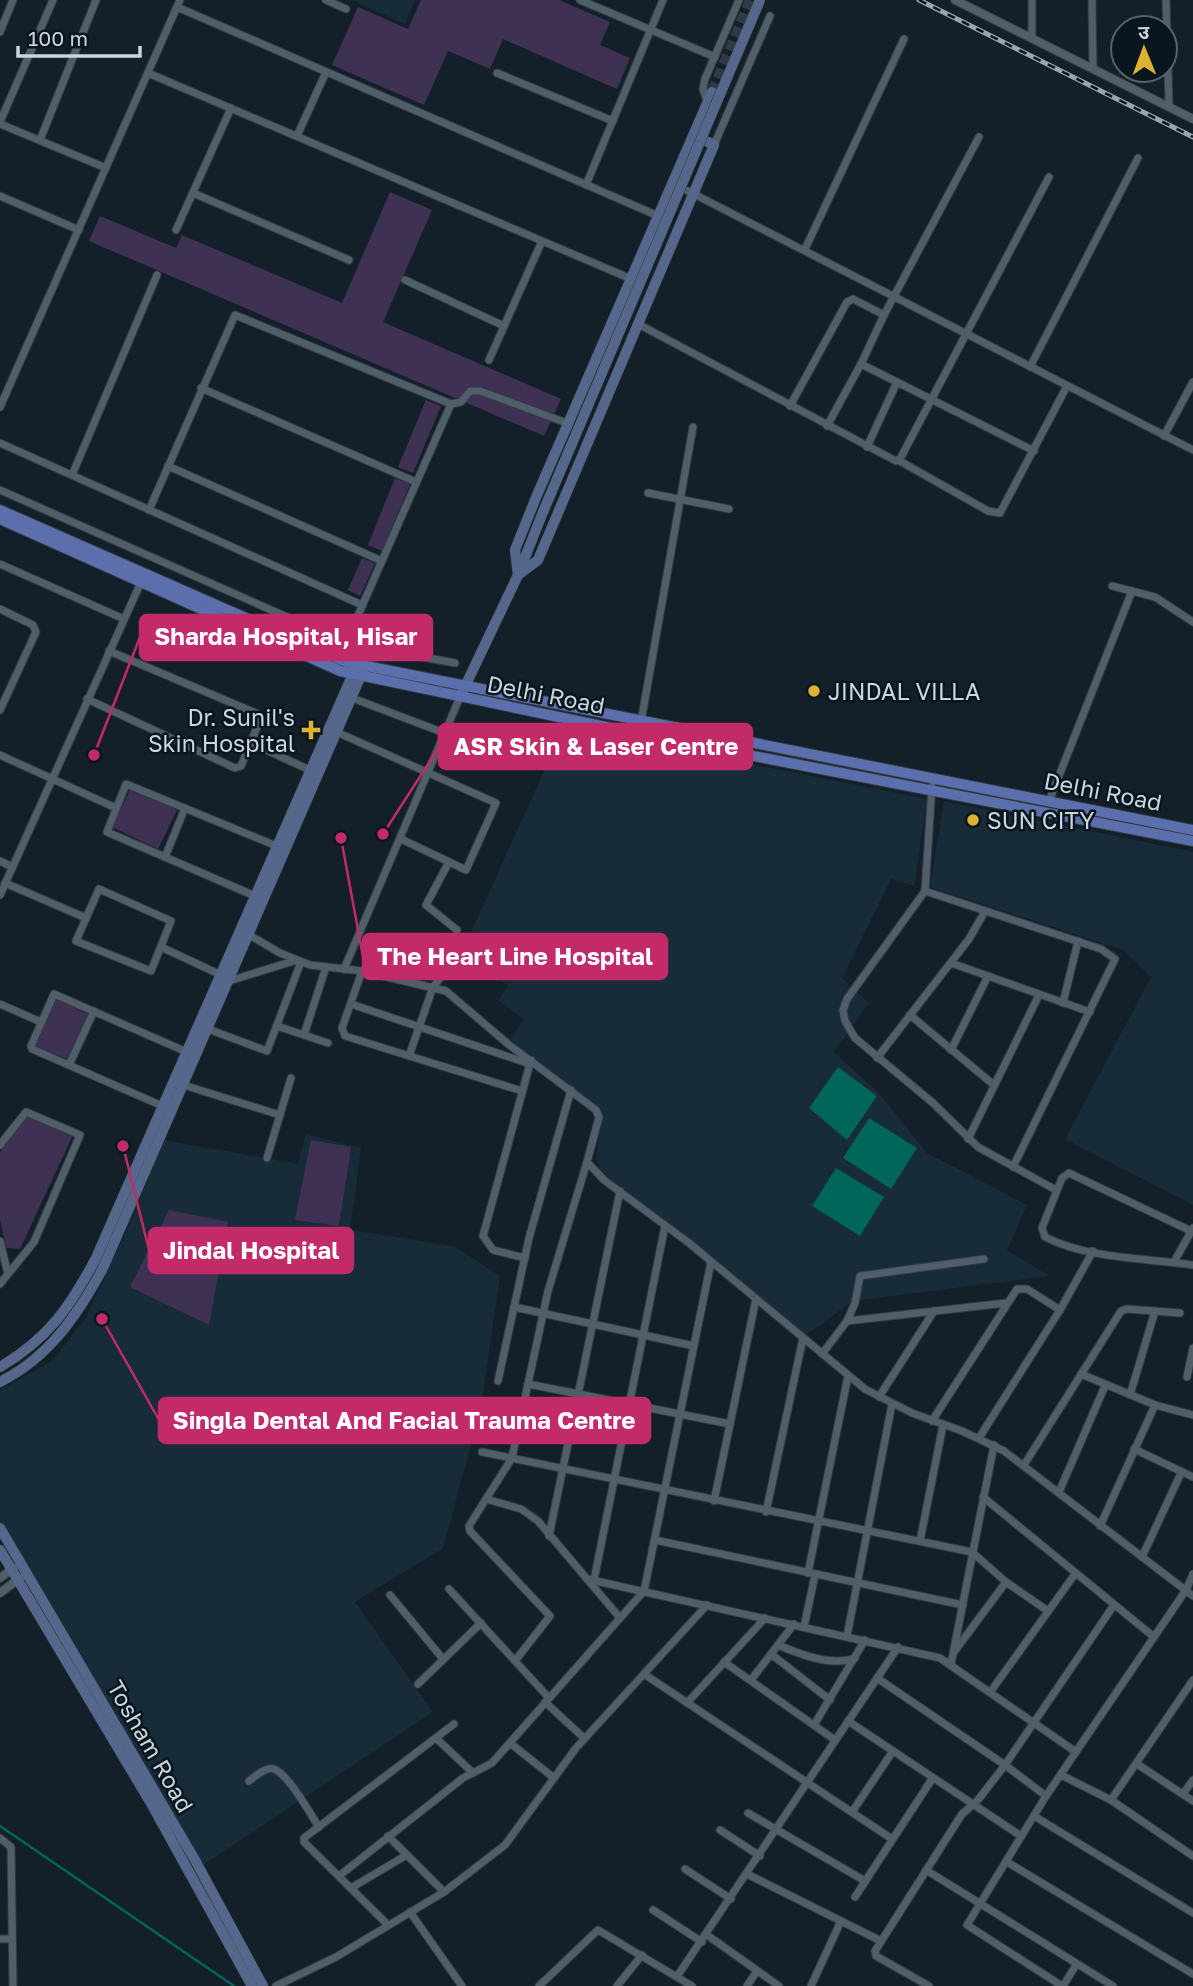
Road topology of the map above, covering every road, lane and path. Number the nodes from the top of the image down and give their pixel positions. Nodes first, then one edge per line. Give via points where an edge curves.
1 (13, 0) edge
2 (53, 0) edge
3 (96, 0) edge
4 (326, 0) edge
5 (580, 0) edge
6 (663, 0) edge
7 (739, 0) edge
8 (760, 0) edge
9 (955, 0) edge
10 (1032, 0) edge
11 (1092, 0) edge
12 (1166, 0) edge
13 (969, 3) edge
14 (179, 4) edge
15 (346, 9) dead end
16 (770, 16) dead end
17 (651, 30) junction
18 (0, 32) edge
19 (1032, 38) junction
20 (904, 39) dead end
21 (715, 57) junction
22 (1093, 69) junction
23 (326, 72) junction
24 (497, 72) dead end
25 (148, 73) junction
26 (709, 96) joint
27 (1169, 106) junction
28 (231, 108) junction
29 (1193, 119) edge
30 (613, 121) junction
31 (0, 123) edge
32 (692, 134) junction
33 (297, 136) junction
34 (979, 137) dead end
35 (40, 140) junction
36 (715, 145) junction
37 (1138, 158) dead end
38 (106, 168) junction
39 (1049, 177) dead end
40 (586, 185) junction
41 (690, 192) junction
42 (192, 193) junction
43 (0, 196) edge
44 (668, 200) junction
45 (656, 215) junction
46 (79, 230) junction
47 (176, 230) dead end
48 (542, 241) junction
49 (805, 249) junction
50 (349, 260) dead end
51 (157, 275) dead end
52 (629, 278) junction
53 (405, 280) dead end
54 (895, 296) junction
55 (884, 315) junction
56 (638, 324) junction
57 (504, 326) junction
58 (965, 334) junction
59 (489, 360) dead end
60 (861, 364) junction
61 (1030, 367) junction
62 (897, 382) junction
63 (1193, 382) edge
64 (1067, 386) junction
65 (201, 388) junction
66 (932, 399) junction
67 (451, 404) junction
68 (790, 406) junction
69 (0, 407) edge
70 (567, 423) junction
71 (827, 426) junction
72 (693, 427) dead end
73 (1164, 436) junction
74 (0, 443) edge
75 (867, 447) junction
76 (1193, 450) edge
77 (1034, 452) junction
78 (898, 460) junction
79 (168, 466) junction
80 (72, 475) junction
81 (416, 482) junction
82 (0, 490) edge
83 (648, 493) dead end
84 (681, 499) junction
85 (729, 509) dead end
86 (0, 510) edge
87 (149, 510) junction
88 (0, 519) edge
89 (382, 561) junction
90 (0, 564) edge
91 (518, 575) junction
92 (143, 578) junction
93 (1112, 586) dead end
94 (1132, 591) junction
95 (362, 605) junction
96 (0, 609) edge
97 (124, 619) junction
98 (1193, 622) edge
99 (346, 643) junction
100 (108, 651) junction
101 (455, 663) dead end
102 (337, 664) junction
103 (359, 671) junction
104 (462, 692) junction
105 (352, 698) junction
106 (87, 699) junction
107 (0, 710) edge
108 (641, 722) junction
109 (333, 730) junction
110 (447, 734) junction
111 (251, 743) junction
112 (0, 755) edge
113 (315, 772) junction
114 (430, 773) junction
115 (51, 780) junction
116 (933, 785) junction
117 (1049, 802) junction
118 (116, 808) junction
119 (185, 808) junction
120 (1193, 830) edge
121 (401, 839) junction
122 (1193, 841) edge
123 (282, 848) junction
124 (165, 857) junction
125 (0, 861) edge
126 (449, 862) junction
127 (12, 867) junction
128 (5, 883) junction
129 (925, 891) junction
130 (0, 895) edge
131 (256, 896) junction
132 (984, 913) junction
133 (86, 918) junction
134 (457, 930) dead end
135 (245, 932) junction
136 (1078, 941) junction
137 (456, 946) dead end
138 (160, 947) junction
139 (300, 961) junction
140 (951, 963) junction
141 (326, 967) junction
142 (344, 969) junction
143 (362, 971) junction
144 (225, 978) junction
145 (987, 978) junction
146 (433, 986) junction
147 (1039, 995) junction
148 (1063, 1003) junction
149 (0, 1004) edge
150 (351, 1004) junction
151 (94, 1011) junction
152 (1090, 1012) junction
153 (910, 1015) junction
154 (41, 1022) junction
155 (276, 1026) junction
156 (419, 1027) junction
157 (208, 1029) junction
158 (304, 1035) junction
159 (328, 1043) dead end
160 (951, 1050) junction
161 (192, 1054) junction
162 (409, 1056) junction
163 (877, 1058) junction
164 (530, 1062) junction
165 (69, 1065) junction
166 (291, 1078) dead end
167 (178, 1084) junction
168 (994, 1086) junction
169 (571, 1090) junction
170 (522, 1091) junction
171 (168, 1108) junction
172 (280, 1115) junction
173 (968, 1139) junction
174 (0, 1145) edge
175 (267, 1158) dead end
176 (587, 1162) junction
177 (1013, 1167) junction
178 (1056, 1190) junction
179 (620, 1191) junction
180 (665, 1226) junction
181 (1192, 1229) edge
182 (0, 1241) edge
183 (1093, 1251) junction
184 (525, 1258) junction
185 (984, 1258) dead end
186 (711, 1262) junction
187 (1174, 1262) junction
188 (1193, 1265) edge
189 (8, 1274) junction
190 (0, 1284) edge
191 (756, 1299) junction
192 (1006, 1303) junction
193 (514, 1307) junction
194 (1060, 1310) junction
195 (934, 1311) junction
196 (1155, 1311) junction
197 (543, 1313) junction
198 (1180, 1313) dead end
199 (847, 1321) junction
200 (593, 1324) junction
201 (643, 1335) junction
202 (803, 1338) junction
203 (694, 1346) junction
204 (1193, 1350) edge
205 (822, 1354) junction
206 (0, 1367) edge
207 (1081, 1374) junction
208 (848, 1376) junction
209 (1187, 1377) dead end
210 (498, 1381) dead end
211 (0, 1382) edge
212 (528, 1384) junction
213 (1105, 1386) junction
214 (578, 1395) junction
215 (1130, 1395) junction
216 (879, 1397) junction
217 (892, 1404) junction
218 (629, 1405) junction
219 (1155, 1405) junction
220 (680, 1415) junction
221 (1193, 1415) edge
222 (932, 1421) junction
223 (730, 1424) junction
224 (943, 1425) junction
225 (979, 1438) junction
226 (994, 1445) junction
227 (1134, 1449) junction
228 (482, 1452) dead end
229 (512, 1458) junction
230 (1024, 1465) junction
231 (563, 1469) junction
232 (1181, 1473) junction
233 (1193, 1477) edge
234 (615, 1480) junction
235 (665, 1490) junction
236 (1059, 1492) junction
237 (983, 1497) junction
238 (486, 1499) junction
239 (714, 1501) junction
240 (766, 1512) junction
241 (818, 1520) junction
242 (1100, 1525) junction
243 (0, 1528) edge
244 (869, 1530) junction
245 (549, 1536) junction
246 (655, 1540) junction
247 (920, 1541) junction
248 (0, 1550) edge
249 (972, 1552) junction
250 (1142, 1558) junction
251 (19, 1572) junction
252 (811, 1574) junction
253 (1075, 1574) junction
254 (1193, 1574) edge
255 (0, 1578) edge
256 (590, 1579) junction
257 (1006, 1582) junction
258 (858, 1584) junction
259 (449, 1589) dead end
260 (1186, 1590) junction
261 (645, 1591) junction
262 (0, 1594) edge
263 (390, 1595) dead end
264 (1193, 1596) edge
265 (707, 1605) junction
266 (962, 1605) junction
267 (1114, 1605) junction
268 (1048, 1611) junction
269 (620, 1618) junction
270 (765, 1618) junction
271 (481, 1623) junction
272 (794, 1624) junction
273 (804, 1627) junction
274 (847, 1636) junction
275 (1154, 1637) junction
276 (865, 1640) junction
277 (778, 1645) junction
278 (898, 1647) junction
279 (953, 1653) junction
280 (771, 1654) junction
281 (856, 1657) junction
282 (443, 1659) junction
283 (515, 1661) junction
284 (724, 1662) junction
285 (951, 1664) junction
286 (644, 1674) junction
287 (877, 1678) junction
288 (751, 1680) junction
289 (1193, 1680) edge
290 (418, 1684) dead end
291 (991, 1692) junction
292 (547, 1700) junction
293 (830, 1700) junction
294 (687, 1703) junction
295 (848, 1721) junction
296 (1035, 1721) junction
297 (454, 1724) dead end
298 (814, 1726) junction
299 (436, 1738) junction
300 (584, 1738) junction
301 (835, 1740) junction
302 (510, 1743) junction
303 (893, 1751) junction
304 (1076, 1752) junction
305 (1137, 1764) junction
306 (1005, 1765) junction
307 (473, 1773) junction
308 (1061, 1775) junction
309 (554, 1778) junction
310 (932, 1779) junction
311 (1193, 1780) edge
312 (249, 1781) dead end
313 (807, 1784) junction
314 (1183, 1794) junction
315 (1046, 1796) junction
316 (1111, 1800) junction
317 (1193, 1801) edge
318 (974, 1804) junction
319 (852, 1812) junction
320 (748, 1813) dead end
321 (1034, 1816) junction
322 (319, 1826) junction
323 (720, 1829) dead end
324 (776, 1830) junction
325 (388, 1836) junction
326 (1021, 1836) junction
327 (0, 1839) edge
328 (891, 1839) junction
329 (405, 1856) junction
330 (760, 1856) junction
331 (1193, 1856) edge
332 (1007, 1862) junction
333 (685, 1869) dead end
334 (926, 1870) junction
335 (747, 1874) junction
336 (339, 1876) junction
337 (865, 1881) junction
338 (351, 1888) junction
339 (444, 1892) junction
340 (855, 1897) dead end
341 (731, 1899) junction
342 (981, 1903) junction
343 (653, 1910) dead end
344 (410, 1912) junction
345 (1193, 1913) edge
346 (841, 1921) junction
347 (388, 1925) junction
348 (707, 1935) junction
349 (0, 1939) edge
350 (12, 1939) junction
351 (881, 1941) junction
352 (702, 1942) junction
353 (642, 1955) junction
354 (1076, 1965) junction
355 (757, 1971) junction
356 (1193, 1974) edge
357 (678, 1975) junction
358 (688, 1985) edge
359 (13, 1986) edge
360 (252, 1986) edge
361 (263, 1986) edge
362 (276, 1986) edge
363 (462, 1986) edge
364 (539, 1986) edge
365 (617, 1986) edge
366 (747, 1986) edge
367 (779, 1986) edge
368 (811, 1986) edge
369 (929, 1986) edge
370 (1062, 1986) edge
371 (1113, 1986) edge

1 - 18 street
2 - 31 street
3 - 35 street
4 - 15 street
5 - 17 street
6 - 17 street
7 - 21 street
8 - 91 main road, bridge
9 - 13 street
10 - 19 street
11 - 22 street
12 - 27 street
13 - 19 street
14 - 23 street
14 - 25 street
16 - 36 street
17 - 21 street
17 - 30 street
19 - 22 street
20 - 49 street
21 - 26 street via 703,89
22 - 27 street
23 - 33 street
23 - 40 street
24 - 30 street
25 - 28 street
25 - 38 street
26 - 32 main road
27 - 29 street
28 - 33 street
28 - 42 street
30 - 40 street
31 - 35 street
32 - 36 main road
32 - 44 main road
33 - 48 street
34 - 54 street
35 - 38 street
36 - 41 main road
37 - 61 street
38 - 46 street
39 - 58 street
40 - 45 street
41 - 44 street via 676,188
41 - 44 street via 686,203 677,206
41 - 49 street
41 - 56 main road
42 - 47 street
42 - 50 street
43 - 46 street
44 - 45 main road
45 - 52 main road
46 - 69 street
48 - 52 street
48 - 57 street
49 - 54 street
51 - 80 street
52 - 70 main road
53 - 57 street
54 - 55 street
54 - 58 street
55 - 60 street
55 - 68 street via 853,299 847,302
56 - 68 street
56 - 91 main road via 538,560
57 - 59 street
58 - 61 street
58 - 66 street
60 - 62 street
60 - 71 street
61 - 64 street
62 - 66 street
62 - 75 street
63 - 73 street
64 - 73 street
64 - 77 street
65 - 67 street via 233,317 238,315
65 - 79 street
65 - 81 street
66 - 77 street
66 - 78 street
67 - 70 street via 461,402 470,391 480,391
67 - 81 street
68 - 71 street
70 - 91 main road via 515,550
71 - 75 street
72 - 84 street
73 - 76 street
74 - 80 street
75 - 78 street
77 - 78 street via 1000,513 988,511
79 - 87 street
79 - 89 street
80 - 87 street
81 - 89 street
82 - 99 street
83 - 84 street
84 - 85 street
84 - 108 street
86 - 92 main road, Delhi Road
87 - 95 street
88 - 92 main road, Delhi Road
89 - 95 street
90 - 97 street
91 - 104 main road
92 - 97 street
92 - 102 main road, Delhi Road
93 - 94 street
94 - 98 street via 1161,600
94 - 117 street
95 - 99 street
96 - 107 street via 33,625 36,632
97 - 100 street
99 - 101 street
99 - 102 street
100 - 106 street
100 - 111 street via 258,714
102 - 103 main road, Delhi Road
103 - 104 main road, Delhi Road
103 - 105 main road
103 - 109 main road
104 - 108 main road, Delhi Road
104 - 110 street
104 - 116 main road, Delhi Road
105 - 109 main road
105 - 110 street
106 - 111 street via 235,768 241,766
106 - 115 street
108 - 116 main road, Delhi Road
109 - 113 main road
109 - 114 street
110 - 114 street
111 - 113 street
112 - 115 street
113 - 123 main road
114 - 121 street
114 - 126 street via 496,803 468,868
115 - 118 street
115 - 127 street
116 - 117 main road, Delhi Road
116 - 122 main road, Delhi Road
116 - 129 street
117 - 120 main road, Delhi Road
118 - 119 street via 127,783
118 - 124 street via 106,831
119 - 123 street
119 - 124 street
121 - 126 street
121 - 142 street
123 - 131 main road
123 - 135 main road
124 - 131 street
125 - 127 street
126 - 134 street via 426,905
127 - 128 street
128 - 130 street
128 - 133 street
129 - 132 street
129 - 163 street via 843,1010 849,1031
131 - 135 main road
132 - 136 street
132 - 140 street
133 - 138 street via 77,942 148,972
133 - 138 street via 102,889 169,919
135 - 139 street
135 - 144 main road
136 - 148 street
136 - 152 street via 1115,959
137 - 146 street
138 - 144 street
139 - 141 street
139 - 144 street
139 - 155 street
140 - 145 street
140 - 153 street
141 - 142 street
141 - 158 street
142 - 143 street
143 - 146 street
143 - 150 street
144 - 157 main road
144 - 161 main road
145 - 147 street
145 - 160 street
146 - 156 street
146 - 164 street via 453,995
147 - 148 street
147 - 168 street
148 - 152 street
149 - 154 street
150 - 156 street
150 - 162 street via 342,1033
151 - 154 street via 54,994
151 - 161 street
151 - 165 street
152 - 177 street
153 - 160 street
153 - 163 street
154 - 165 street via 30,1047
155 - 157 street via 266,1052
155 - 158 street
156 - 162 street
156 - 164 street
157 - 161 main road
158 - 159 street
160 - 168 street
161 - 167 main road
162 - 170 street
163 - 173 street via 933,1103
164 - 169 street
164 - 170 street
165 - 171 street
166 - 172 street
167 - 171 main road
167 - 172 street
168 - 173 street
169 - 176 street via 598,1113
169 - 184 street
170 - 184 street via 483,1236 493,1250
171 - 206 main road via 75,1297 54,1326
171 - 211 main road via 103,1268 80,1309 51,1346 25,1369
172 - 175 street
173 - 177 street
174 - 189 street via 26,1112 80,1135 34,1242
176 - 179 street
176 - 197 street
177 - 178 street
178 - 181 street via 1063,1175 1069,1173
178 - 183 street via 1042,1228 1045,1237
179 - 180 street
179 - 200 street
180 - 186 street
180 - 201 street
181 - 187 street
182 - 189 street
183 - 187 street
183 - 194 street
184 - 193 street
185 - 199 street via 860,1276
186 - 191 street
186 - 203 street
187 - 188 street
189 - 190 street
191 - 202 street
191 - 223 street
192 - 194 street via 1024,1287
192 - 195 street
192 - 222 street
193 - 197 street
193 - 210 street
194 - 225 street
195 - 199 street
195 - 216 street
196 - 198 street
196 - 207 street via 1123,1310
196 - 215 street
197 - 200 street
197 - 212 street
199 - 205 street
200 - 201 street
200 - 214 street
201 - 203 street
201 - 218 street
202 - 205 street
202 - 240 street
203 - 220 street
204 - 209 street
205 - 208 street
207 - 213 street
207 - 230 street
208 - 216 street
208 - 241 street
212 - 214 street
212 - 229 street
213 - 215 street
213 - 236 street
214 - 218 street
214 - 231 street
215 - 219 street
216 - 217 street
217 - 222 street
217 - 244 street
218 - 220 street
218 - 234 street
219 - 221 street
219 - 227 street
220 - 223 street
220 - 235 street
222 - 224 street
223 - 239 street
224 - 225 street
224 - 247 street
225 - 226 street
226 - 230 street
226 - 237 street
227 - 232 street
227 - 242 street
228 - 229 street
229 - 231 street
229 - 238 street
230 - 236 street
231 - 234 street
231 - 245 street
232 - 233 street
232 - 250 street
234 - 235 street
234 - 256 street
235 - 239 street
235 - 246 street
236 - 242 street
237 - 249 street
237 - 253 street
238 - 245 street via 521,1509
238 - 283 street via 470,1531 550,1616
239 - 240 street
240 - 241 street
241 - 244 street
241 - 252 street
242 - 250 street
243 - 251 main road, Tosham Road
244 - 247 street
244 - 258 street
245 - 256 street
246 - 252 street
246 - 261 street
247 - 249 street
248 - 251 main road, Tosham Road
249 - 257 street
249 - 266 street
250 - 260 street
251 - 255 street
251 - 262 street
251 - 360 main road, Tosham Road
251 - 361 main road, Tosham Road via 195,1860
252 - 258 street
252 - 273 street
253 - 267 street
253 - 268 street
254 - 260 street
256 - 261 street
256 - 269 street
257 - 268 street
257 - 279 street
258 - 266 street
258 - 274 street
259 - 271 street
260 - 264 street
260 - 275 street
261 - 265 street
261 - 269 street
263 - 282 street
265 - 270 street
265 - 286 street
266 - 279 street
267 - 275 street
267 - 296 street
268 - 291 street
269 - 292 street
270 - 272 street
270 - 284 street
271 - 282 street
271 - 283 street
272 - 273 street
272 - 277 street
273 - 274 street
274 - 276 street
275 - 304 street
276 - 278 street
276 - 281 street
277 - 280 street
277 - 281 street via 820,1658
278 - 285 street
278 - 287 street
279 - 285 street
280 - 288 street
280 - 293 street
281 - 293 street
282 - 290 street
283 - 292 street
284 - 288 street
284 - 294 street
285 - 291 street
286 - 294 street
286 - 300 street
287 - 295 street
287 - 306 street
288 - 298 street
289 - 305 street
291 - 296 street
292 - 300 street
292 - 302 street
293 - 298 street
294 - 313 street
295 - 301 street
295 - 303 street
296 - 304 street
296 - 306 street
297 - 299 street
298 - 301 street
299 - 307 street
299 - 322 street
300 - 309 street
301 - 313 street
302 - 307 street via 492,1763
302 - 309 street
303 - 310 street
303 - 319 street
304 - 308 street
305 - 314 street
305 - 316 street
306 - 315 street
306 - 318 street
307 - 325 street
308 - 315 street
308 - 316 street
309 - 339 street via 513,1837
310 - 318 street
310 - 328 street
311 - 314 street
312 - 322 street via 274,1769
313 - 319 street
313 - 324 street
314 - 317 street
315 - 321 street
316 - 331 street
318 - 326 street
318 - 334 street via 962,1814
319 - 328 street
320 - 324 street
321 - 326 street
321 - 345 street
322 - 336 street via 304,1842
323 - 330 street
324 - 330 street
324 - 337 street
325 - 329 street
325 - 336 street
326 - 332 street
327 - 350 street via 11,1847
328 - 337 street
329 - 338 street
329 - 339 street
330 - 335 street
332 - 342 street
332 - 356 street
333 - 341 street
334 - 342 street
334 - 351 street
335 - 341 street
335 - 346 street
336 - 338 street
337 - 340 street
338 - 347 street
339 - 344 street
341 - 348 street
342 - 354 street
342 - 370 street via 967,1927
343 - 352 street
344 - 347 street
344 - 363 street
346 - 351 street
346 - 368 street
347 - 362 street
348 - 352 street
348 - 355 street
349 - 350 street
350 - 359 street
351 - 369 street via 876,1956
352 - 357 street
353 - 357 street
353 - 364 street via 598,1930
353 - 365 street
354 - 370 street
354 - 371 street
355 - 366 street
355 - 367 street
357 - 358 street

